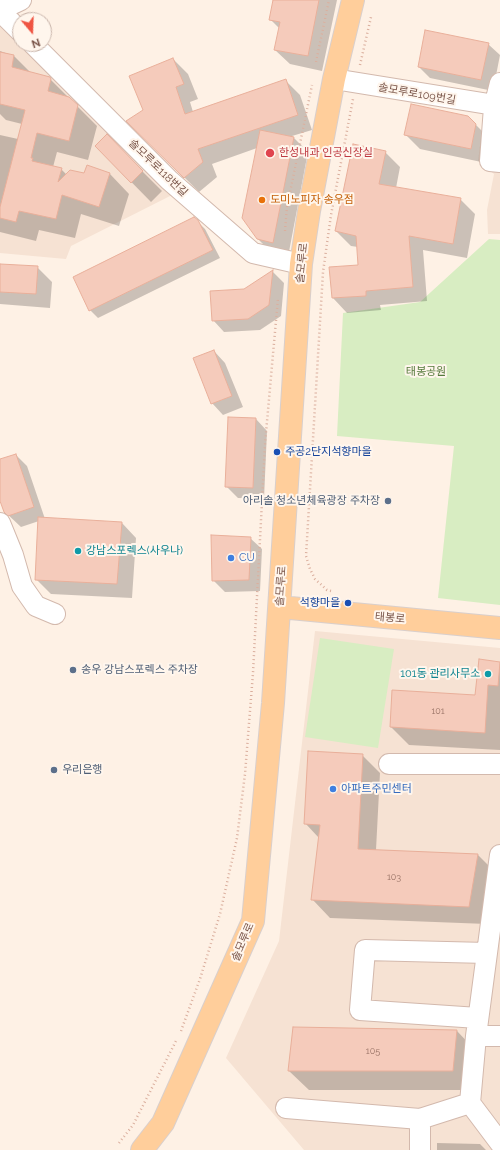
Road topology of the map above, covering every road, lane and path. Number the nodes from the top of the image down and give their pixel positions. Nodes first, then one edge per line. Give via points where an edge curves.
1 (21, 0) edge
2 (353, 0) edge
3 (0, 11) edge
4 (371, 15) dead end
5 (12, 23) edge
6 (41, 52) edge
7 (334, 79) junction
8 (356, 83) junction
9 (500, 83) edge
10 (497, 106) edge
11 (500, 162) edge
12 (301, 264) junction
13 (278, 292) dead end
14 (0, 523) edge
15 (338, 593) dead end
16 (280, 607) junction
17 (55, 614) dead end
18 (500, 628) edge
19 (389, 764) dead end
20 (500, 764) edge
21 (500, 855) edge
22 (487, 953) junction
23 (477, 1027) junction
24 (500, 1036) edge
25 (470, 1103) junction
26 (286, 1108) dead end
27 (420, 1119) junction
28 (119, 1143) dead end
29 (500, 1143) edge
30 (142, 1150) edge
31 (420, 1150) edge

1 - 3 street
2 - 7 main road, 솔모루로
3 - 5 street
4 - 8 path
6 - 12 street, 솔모루로118번길 via 169,180 253,253
7 - 8 street, 솔모루로109번길
7 - 12 main road, 솔모루로
8 - 10 street, 솔모루로109번길
8 - 15 path via 331,215 324,272 306,556 315,579 327,590
9 - 10 street
10 - 11 street via 490,161
12 - 16 main road, 솔모루로
13 - 28 path via 265,444 253,673 237,838 218,921 180,1034 133,1125
14 - 17 street via 22,586 36,606
16 - 18 main road, 태봉로
16 - 30 main road, 솔모루로 via 253,921 163,1124
19 - 20 street
21 - 22 street
22 - 23 street
22 - 23 street via 365,950 360,1010
23 - 24 street
23 - 25 street
25 - 27 street
25 - 29 street
26 - 27 street
27 - 31 street

